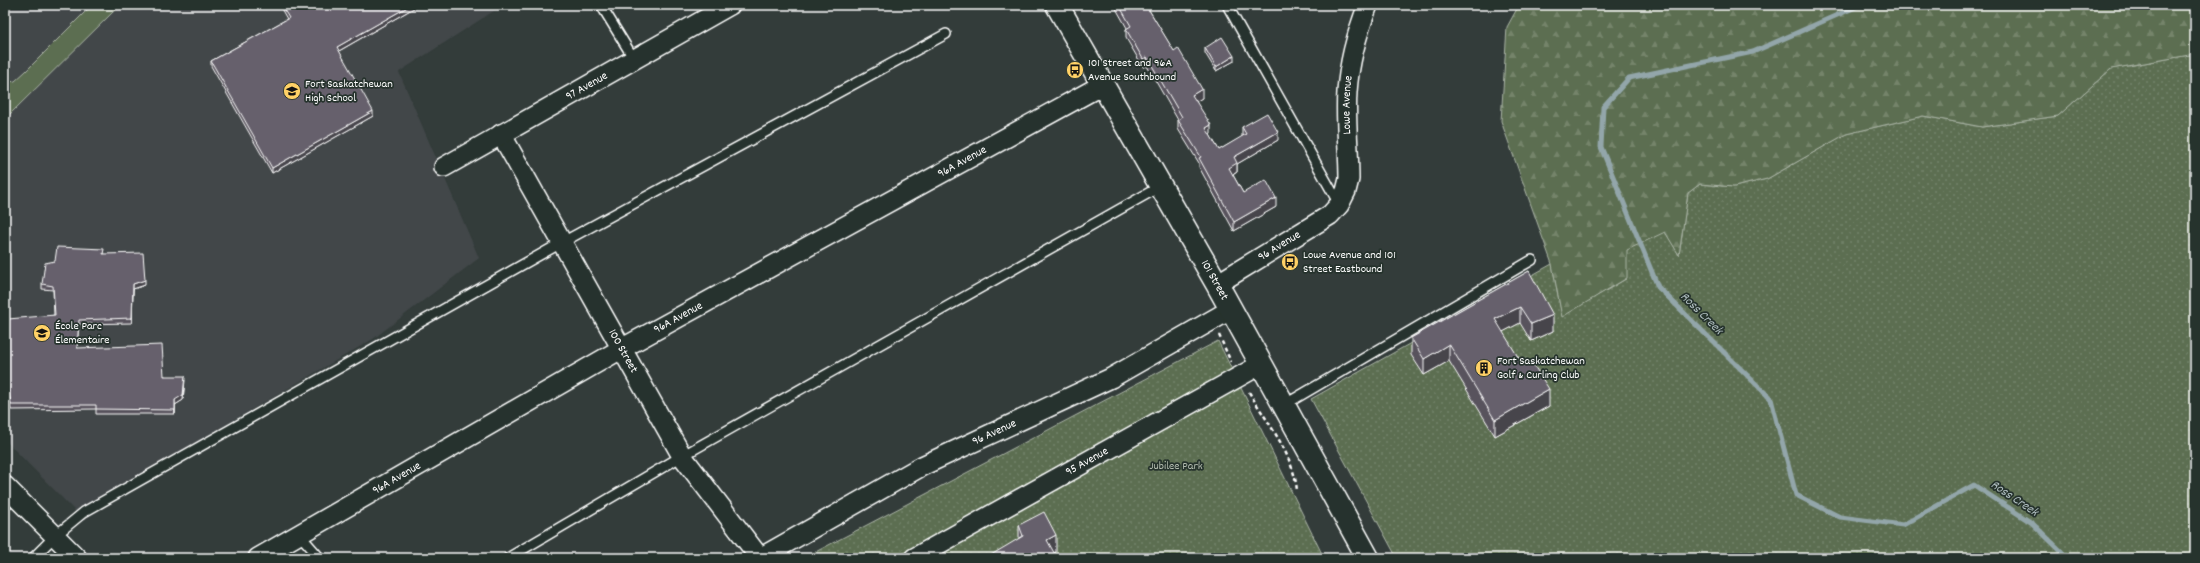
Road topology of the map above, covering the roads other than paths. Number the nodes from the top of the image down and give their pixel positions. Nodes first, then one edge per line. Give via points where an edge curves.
1 (600, 5) edge
2 (730, 5) edge
3 (1057, 5) edge
4 (1227, 5) edge
5 (1368, 5) edge
6 (946, 34) dead end
7 (634, 59) junction
8 (1102, 85) junction
9 (501, 134) junction
10 (444, 167) dead end
11 (1162, 186) junction
12 (1339, 205) junction
13 (561, 243) junction
14 (1532, 260) dead end
15 (1217, 284) junction
16 (1221, 315) junction
17 (621, 349) junction
18 (1260, 365) junction
19 (1282, 405) junction
20 (682, 456) junction
21 (5, 486) edge
22 (299, 534) junction
23 (55, 536) junction
24 (33, 558) edge
25 (77, 558) edge
26 (258, 558) edge
27 (320, 558) edge
28 (508, 558) edge
29 (760, 558) edge
30 (914, 558) edge
31 (1368, 558) edge

1 - 7 lane
2 - 7 street, 97 Avenue
3 - 8 street, 101 Street
4 - 12 lane
5 - 12 street, Lowe Avenue via 1349,69 1349,178
6 - 13 lane
7 - 9 street, 97 Avenue
8 - 11 street, 101 Street
8 - 17 street, 96A Avenue
9 - 10 street, 97 Avenue
9 - 13 street, 100 Street
11 - 15 street, 101 Street
11 - 20 lane
12 - 15 street, 96 Avenue via 1317,224
13 - 17 street, 100 Street
13 - 23 lane via 84,512
14 - 19 lane
15 - 16 street, 101 Street
16 - 18 street, 101 Street
16 - 29 street, 96 Avenue via 1111,378 922,466
17 - 20 street, 100 Street
17 - 22 street, 96A Avenue
18 - 19 street, 101 Street
18 - 30 street, 95 Avenue
19 - 31 street, 101 Street
20 - 28 lane
20 - 29 street, 100 Street
21 - 23 street
22 - 26 street, 96A Avenue
22 - 27 lane
23 - 24 lane
23 - 25 street

